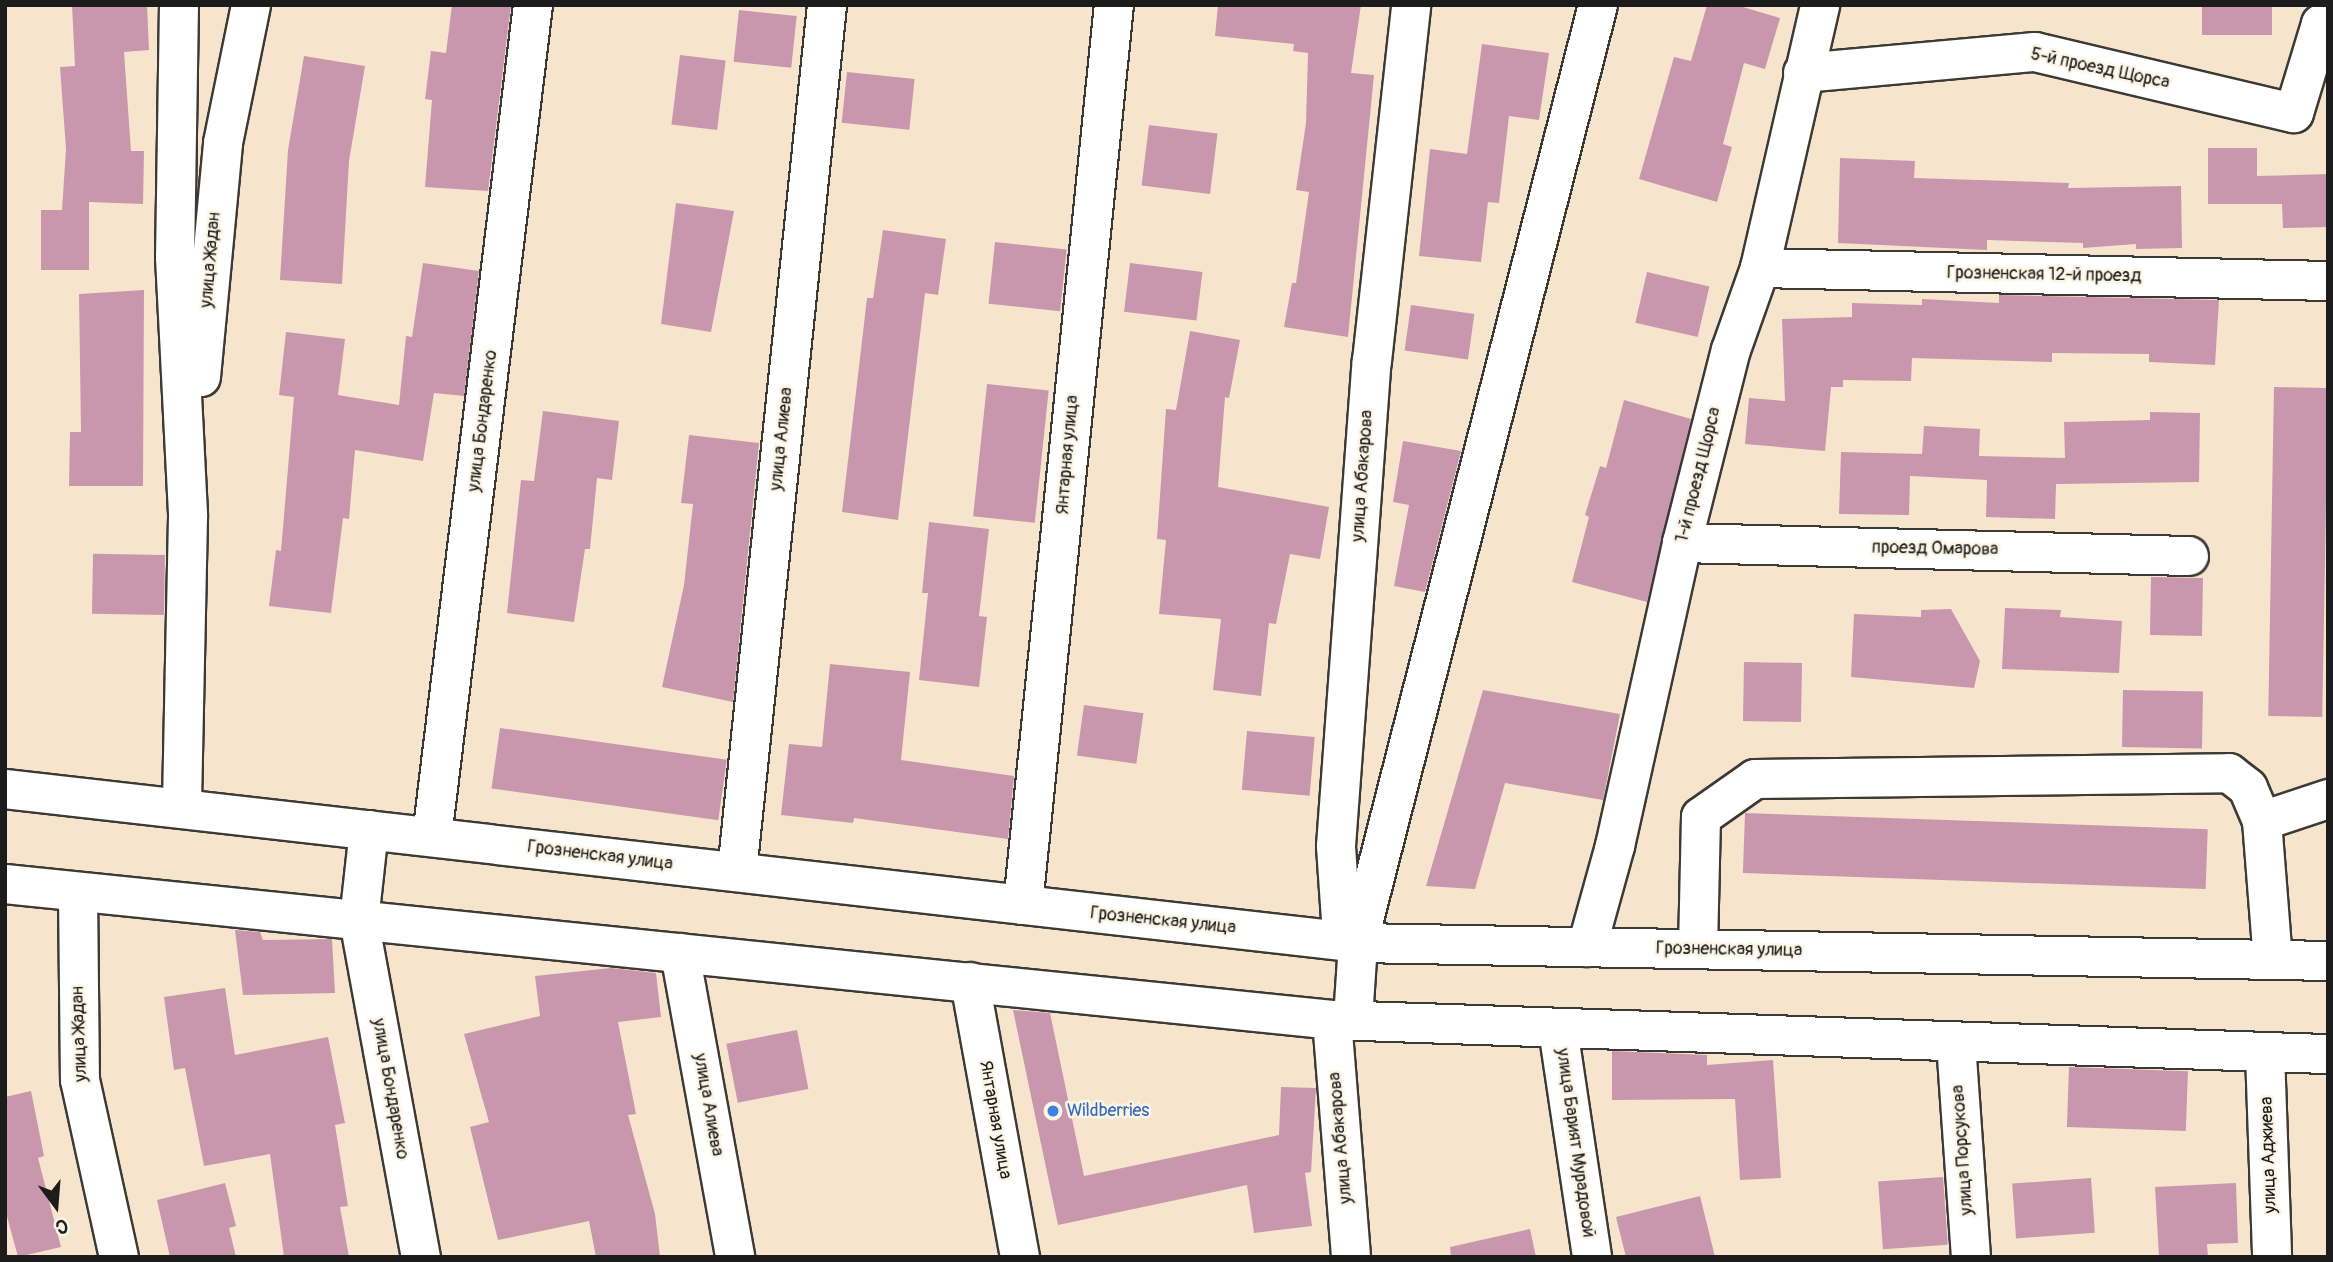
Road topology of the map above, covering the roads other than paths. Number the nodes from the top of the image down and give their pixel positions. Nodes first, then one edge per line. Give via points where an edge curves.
1 (179, 5) edge
2 (251, 5) edge
3 (533, 5) edge
4 (827, 5) edge
5 (1114, 5) edge
6 (1411, 5) edge
7 (1598, 5) edge
8 (1820, 5) edge
9 (2328, 23) edge
10 (1803, 73) junction
11 (1760, 268) junction
12 (2328, 281) edge
13 (188, 517) junction
14 (1682, 543) junction
15 (2189, 555) dead end
16 (5, 789) edge
17 (2328, 799) edge
18 (183, 809) junction
19 (2262, 821) junction
20 (369, 830) junction
21 (432, 837) junction
22 (737, 872) junction
23 (5, 884) edge
24 (78, 891) junction
25 (1023, 905) junction
26 (359, 920) junction
27 (1358, 943) junction
28 (1587, 947) junction
29 (1698, 949) junction
30 (680, 953) junction
31 (2273, 960) junction
32 (2328, 961) edge
33 (970, 982) junction
34 (1342, 1019) junction
35 (1558, 1028) junction
36 (1956, 1043) junction
37 (2265, 1054) junction
38 (2328, 1054) edge
39 (119, 1257) edge
40 (421, 1257) edge
41 (735, 1257) edge
42 (1020, 1257) edge
43 (1351, 1257) edge
44 (1592, 1257) edge
45 (1971, 1257) edge
46 (2272, 1257) edge

1 - 13 street via 175,257
2 - 13 street, улица Жадан via 220,168
3 - 21 street, улица Бондаренко
4 - 22 street, улица Алиева
5 - 25 street, Янтарная улица
6 - 27 street, улица Абакарова via 1372,361 1336,846 1341,920
7 - 27 street, улица Абакарова
8 - 10 street, 1-й проезд Щорса
9 - 10 street, 5-й проезд Щорса via 2321,24 2294,113 2035,52
10 - 11 street, 1-й проезд Щорса
11 - 12 street, Грозненская 12-й проезд
11 - 14 street, 1-й проезд Щорса via 1731,350
13 - 18 street
14 - 15 street, проезд Омарова
14 - 28 street, 1-й проезд Щорса via 1615,846
16 - 18 street, Грозненская улица
17 - 19 street
18 - 20 street, Грозненская улица
19 - 29 street via 2248,788 2229,773 1755,779 1701,817
19 - 31 street
20 - 21 street, Грозненская улица
20 - 26 street, улица Бондаренко
21 - 22 street, Грозненская улица
22 - 25 street, Грозненская улица
23 - 24 street
24 - 26 street
24 - 39 street, улица Жадан via 80,1080
25 - 27 street, Грозненская улица
26 - 30 street
26 - 40 street, улица Бондаренко
27 - 28 street, Грозненская улица
27 - 34 street, улица Абакарова
28 - 29 street, Грозненская улица
29 - 31 street, Грозненская улица
30 - 33 street
30 - 41 street, улица Алиева
31 - 32 street, Грозненская улица
33 - 34 street
33 - 42 street, Янтарная улица
34 - 35 street
34 - 43 street, улица Абакарова
35 - 36 street
35 - 44 street, улица Барият Мурадовой
36 - 37 street
36 - 45 street, улица Порсукова
37 - 38 street
37 - 46 street, улица Аджиева

